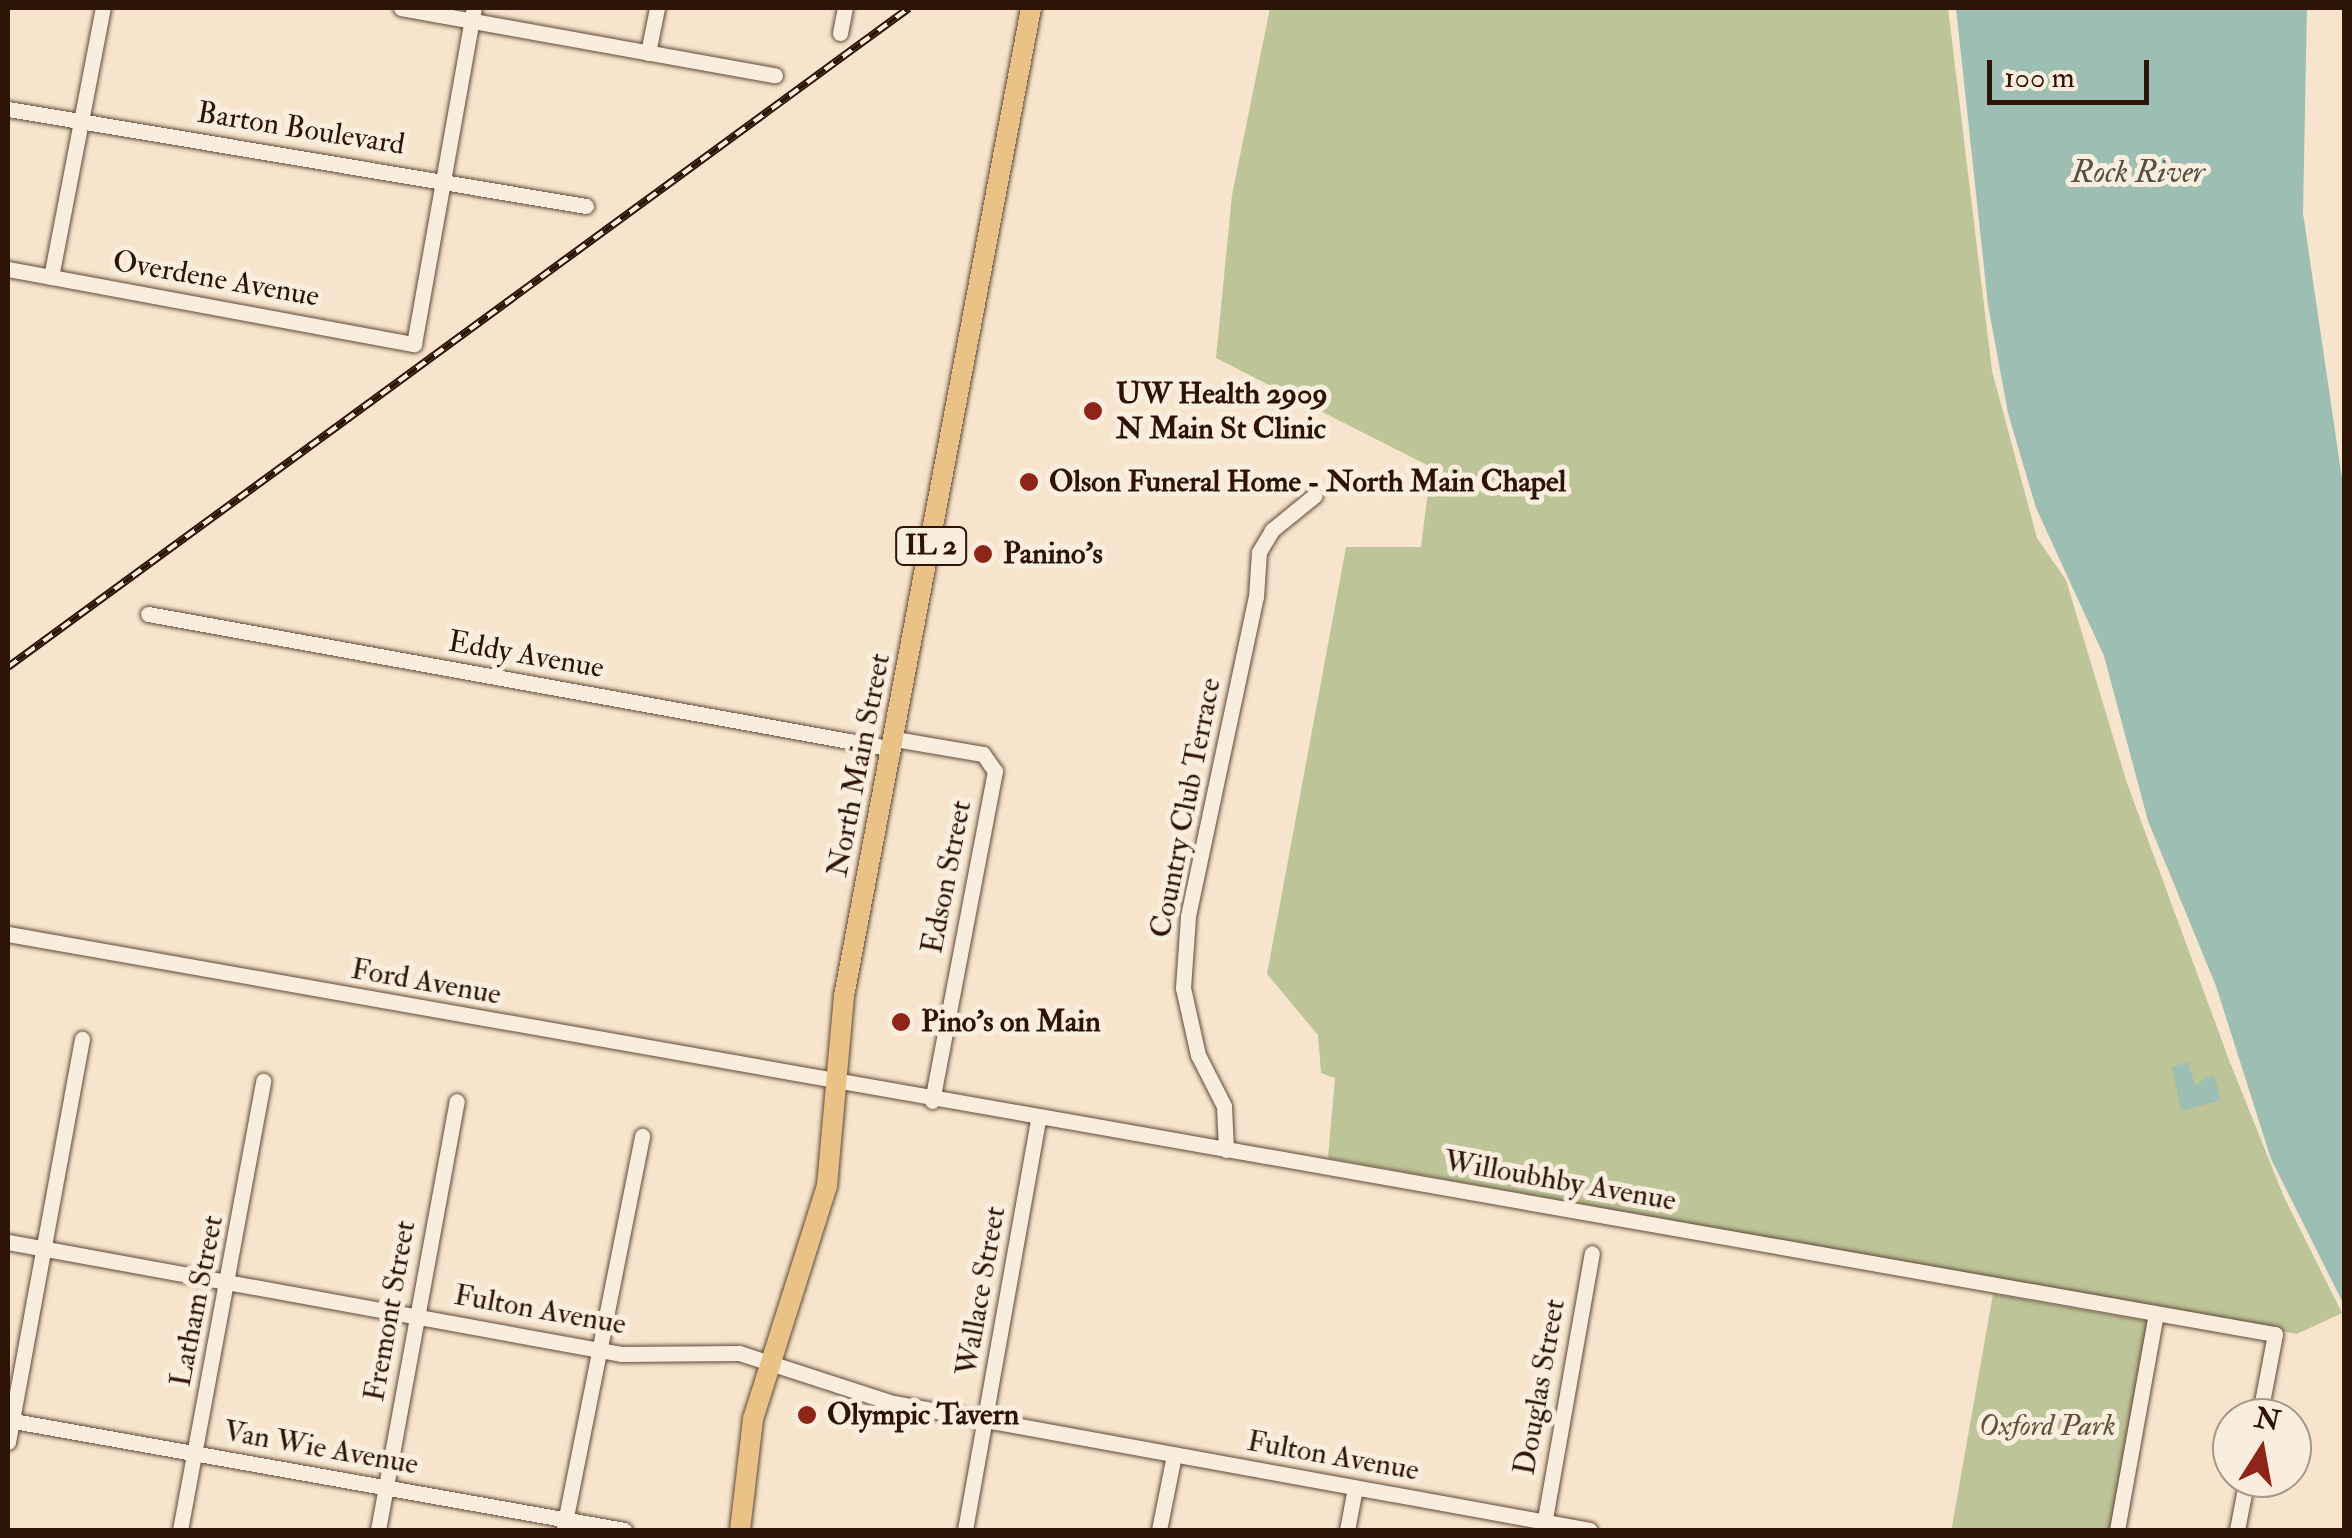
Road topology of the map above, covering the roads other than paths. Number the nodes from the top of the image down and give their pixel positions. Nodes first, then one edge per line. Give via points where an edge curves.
1 (103, 8) edge
2 (401, 8) edge
3 (657, 8) edge
4 (845, 8) edge
5 (1032, 8) edge
6 (472, 14) edge
7 (840, 33) dead end
8 (648, 53) junction
9 (775, 76) dead end
10 (8, 108) edge
11 (84, 123) junction
12 (441, 179) junction
13 (586, 206) dead end
14 (8, 268) edge
15 (51, 277) junction
16 (1315, 495) dead end
17 (148, 614) dead end
18 (894, 744) junction
19 (8, 934) edge
20 (82, 1040) dead end
21 (264, 1081) dead end
22 (834, 1084) junction
23 (458, 1101) dead end
24 (932, 1101) junction
25 (1038, 1119) junction
26 (642, 1136) dead end
27 (1226, 1150) junction
28 (8, 1242) edge
29 (45, 1249) junction
30 (1592, 1252) dead end
31 (229, 1283) junction
32 (2156, 1314) junction
33 (416, 1317) junction
34 (599, 1350) junction
35 (773, 1361) junction
36 (2263, 1398) edge
37 (10, 1420) edge
38 (986, 1421) junction
39 (8, 1442) edge
40 (196, 1454) junction
41 (1174, 1455) junction
42 (386, 1488) junction
43 (1355, 1488) junction
44 (2243, 1498) edge
45 (564, 1526) edge
46 (1543, 1526) edge
47 (180, 1530) edge
48 (378, 1530) edge
49 (624, 1530) edge
50 (740, 1530) edge
51 (965, 1530) edge
52 (1159, 1530) edge
53 (1347, 1530) edge
54 (1590, 1530) edge
55 (2117, 1530) edge
56 (2237, 1530) edge

1 - 11 street
2 - 6 street
3 - 8 street
4 - 7 street
5 - 18 main road, North Main Street / IL 2
6 - 8 street
6 - 12 street
8 - 9 street
10 - 11 street, Barton Boulevard
11 - 12 street, Barton Boulevard
11 - 15 street
12 - 13 street, Barton Boulevard
12 - 15 street, Overdene Avenue via 414,344
14 - 15 street, Overdene Avenue
16 - 27 street, Country Club Terrace via 1272,530 1259,552 1229,737 1188,916 1183,988 1198,1054 1224,1106
17 - 18 street, Eddy Avenue
18 - 22 main road, North Main Street / IL 2 via 844,996
18 - 24 street, Edson Street via 983,754 995,771
19 - 22 street, Ford Avenue
20 - 29 street
21 - 31 street, Latham Street
22 - 24 street, Willoubhby Avenue
22 - 35 main road, North Main Street / IL 2 via 824,1199
23 - 33 street, Fremont Street
24 - 25 street, Willoubhby Avenue
25 - 27 street, Willoubhby Avenue
25 - 38 street, Wallace Street
26 - 34 street
27 - 32 street, Willoubhby Avenue
28 - 29 street, Fulton Avenue
29 - 31 street, Fulton Avenue
29 - 37 street
30 - 46 street, Douglas Street
31 - 33 street, Fulton Avenue
31 - 40 street, Latham Street
32 - 36 street, Willoubhby Avenue via 2275,1334
32 - 55 street
33 - 34 street, Fulton Avenue
33 - 42 street, Fremont Street
34 - 35 street, Fulton Avenue via 726,1351
34 - 45 street
35 - 38 street, Fulton Avenue via 883,1400
35 - 50 main road, North Main Street / IL 2 via 750,1431
37 - 39 street
37 - 40 street, Van Wie Avenue
38 - 41 street, Fulton Avenue
38 - 51 street, Wallace Street
40 - 42 street, Van Wie Avenue
40 - 47 street, Latham Street
41 - 43 street, Fulton Avenue
41 - 52 street
42 - 45 street, Van Wie Avenue
42 - 48 street, Fremont Street
43 - 46 street, Fulton Avenue
43 - 53 street
44 - 56 street
45 - 49 street, Van Wie Avenue
46 - 54 street, Fulton Avenue

